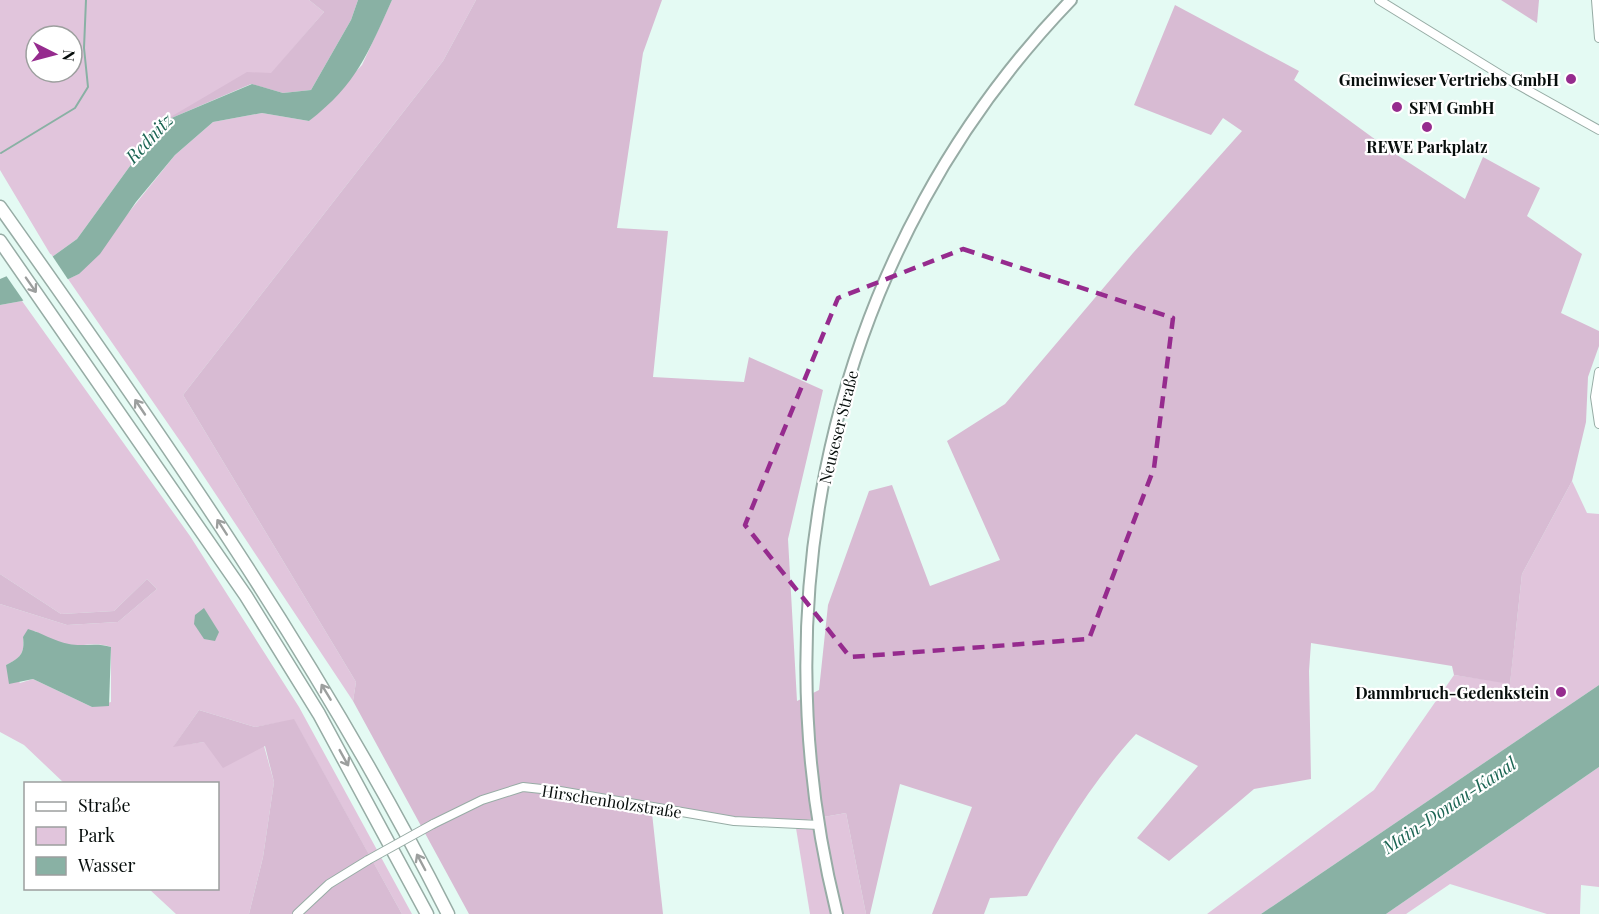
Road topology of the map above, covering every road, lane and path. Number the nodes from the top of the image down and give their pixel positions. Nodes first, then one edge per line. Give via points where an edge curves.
1 (1071, 0) edge
2 (1379, 0) edge
3 (1596, 0) edge
4 (1599, 38) edge
5 (1599, 130) edge
6 (0, 207) edge
7 (1, 243) edge
8 (1599, 372) edge
9 (1599, 424) edge
10 (819, 825) junction
11 (297, 914) edge
12 (428, 914) edge
13 (448, 914) edge
14 (837, 914) edge

1 - 10 main road, Neuseser Straße via 998,87 935,182 886,280 850,374 822,484 806,606 807,725
2 - 5 street
3 - 4 street
13 -> 6 highway via 368,764 299,647 218,520
7 -> 12 highway via 210,542 284,657 346,761
8 - 9 street via 1595,397
10 - 11 street, Hirschenholzstraße, bridge via 734,821 523,787 482,800 368,860 329,884
10 - 14 main road, Neuseser Straße

